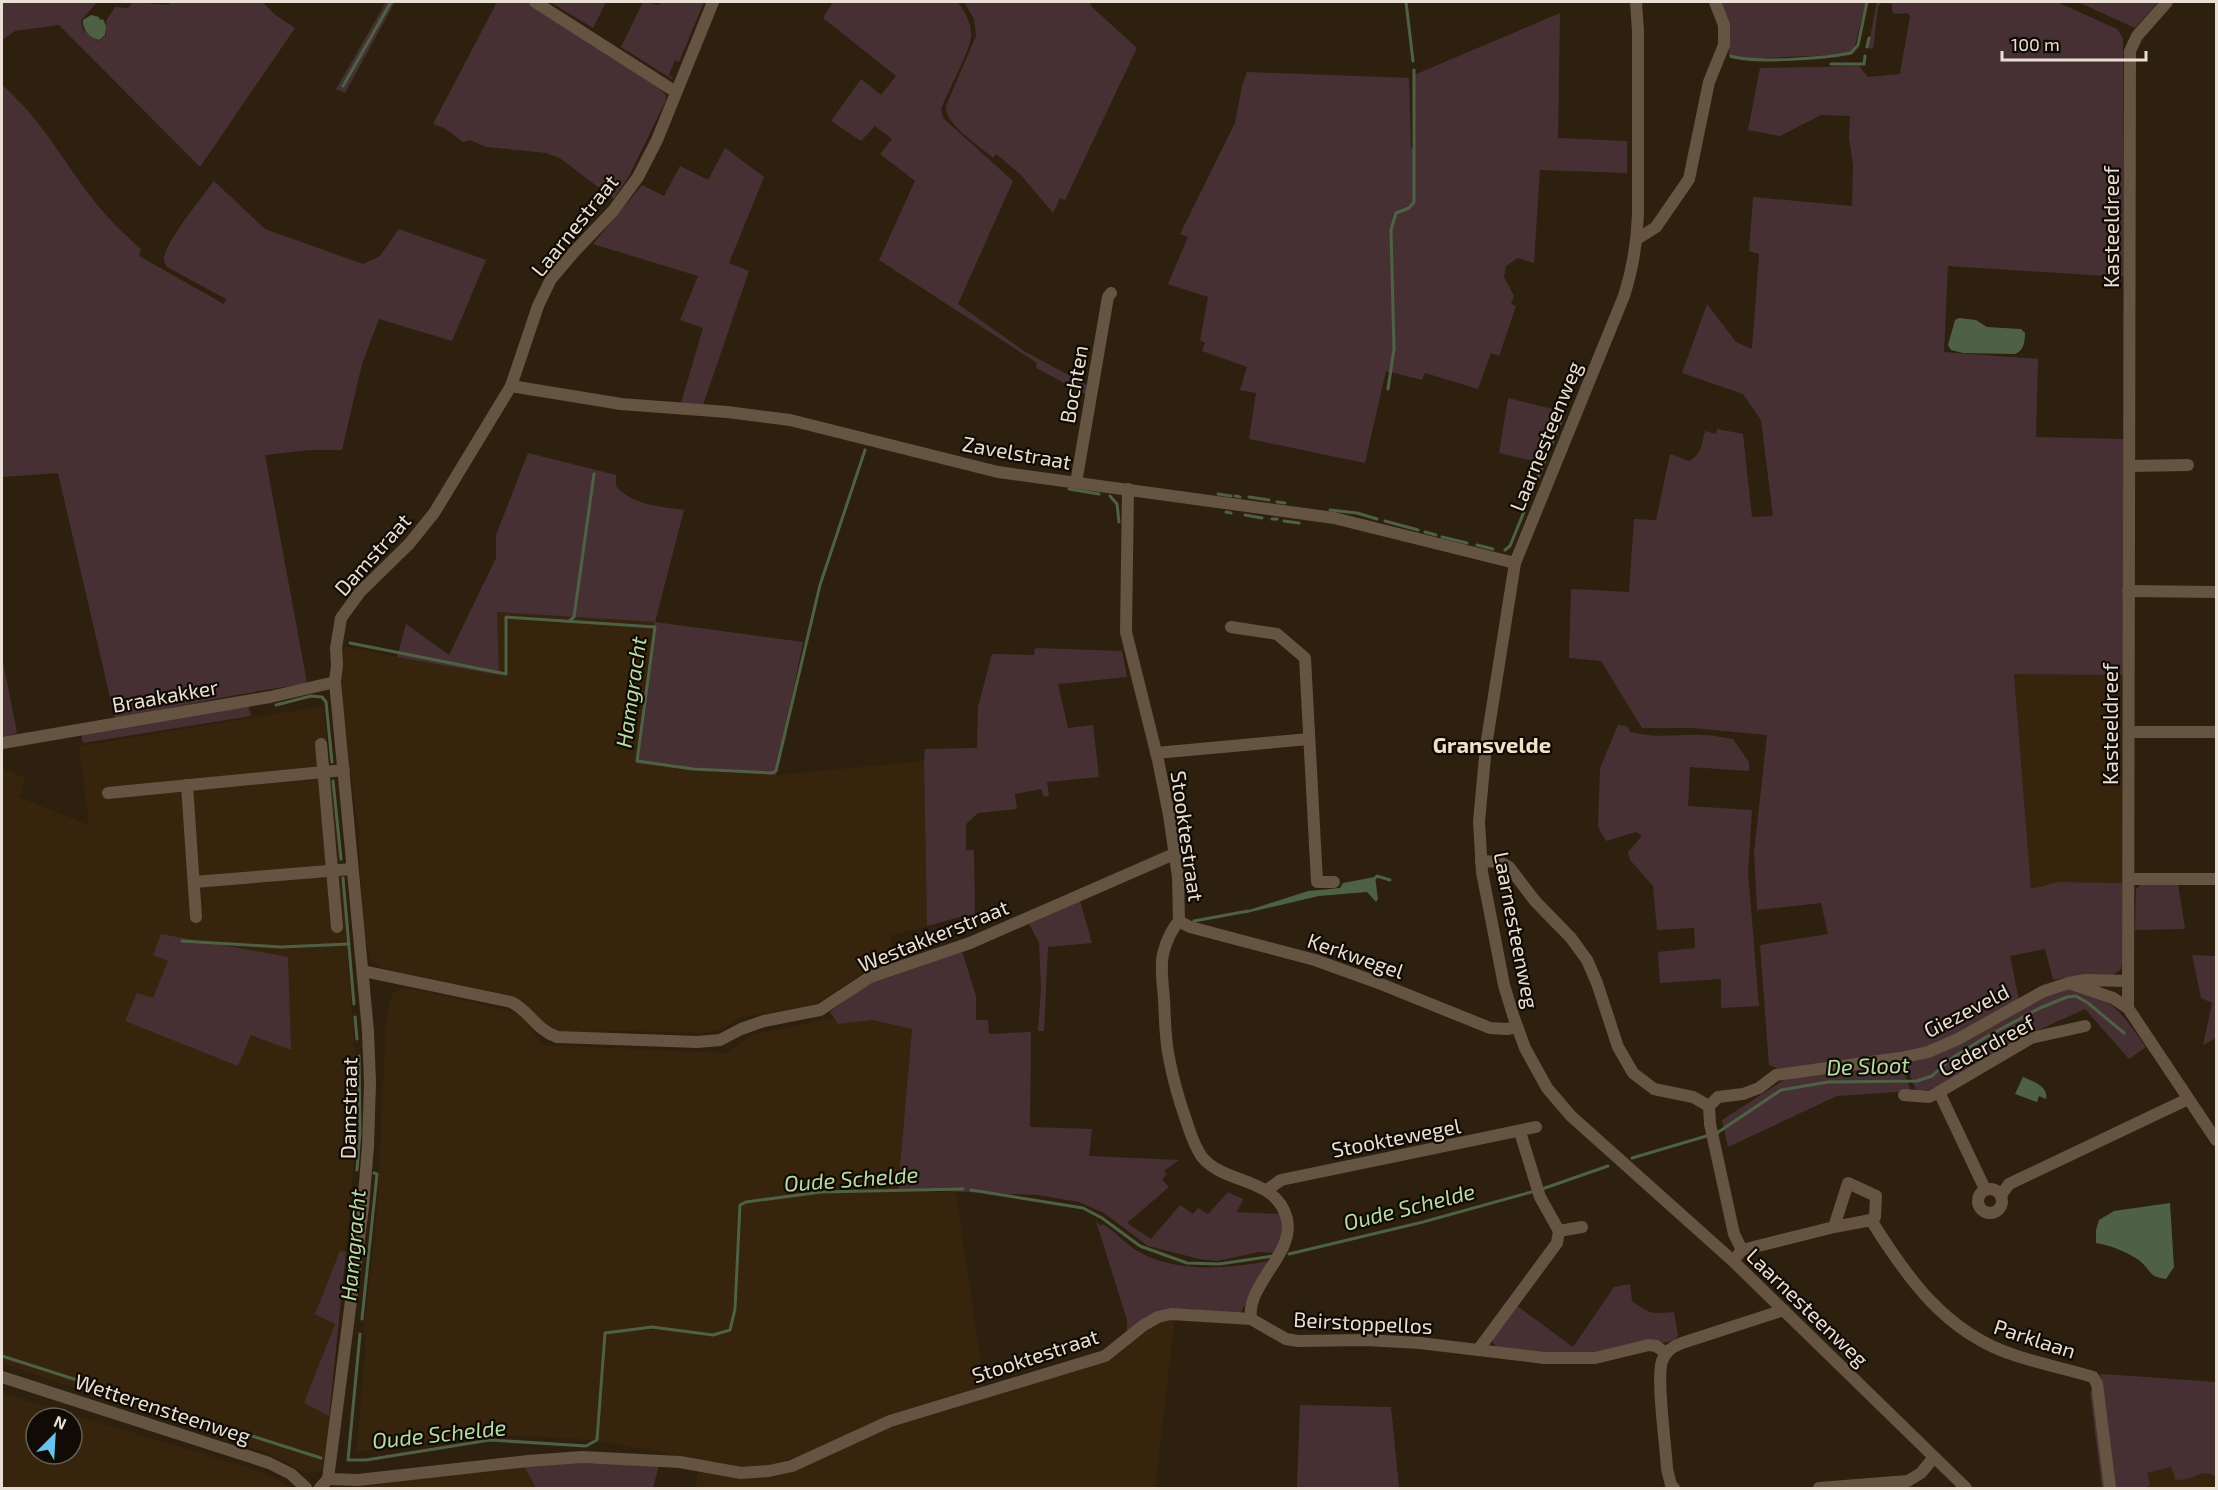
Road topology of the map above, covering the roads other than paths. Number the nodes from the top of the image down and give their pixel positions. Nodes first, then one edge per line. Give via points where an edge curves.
1 (535, 2) edge
2 (712, 2) edge
3 (1636, 2) edge
4 (1715, 2) edge
5 (2168, 2) edge
6 (676, 92) junction
7 (1638, 239) junction
8 (1111, 293) dead end
9 (512, 386) junction
10 (2130, 465) junction
11 (2188, 465) dead end
12 (1076, 483) junction
13 (1128, 489) junction
14 (1515, 563) junction
15 (2128, 591) junction
16 (2217, 592) edge
17 (1231, 627) dead end
18 (334, 682) junction
19 (2129, 732) junction
20 (2217, 732) edge
21 (1310, 739) junction
22 (2, 743) edge
23 (321, 744) dead end
24 (1156, 753) junction
25 (344, 770) junction
26 (323, 772) junction
27 (187, 785) junction
28 (108, 793) dead end
29 (1174, 854) junction
30 (1481, 861) junction
31 (352, 869) junction
32 (333, 870) junction
33 (2129, 879) junction
34 (2217, 879) edge
35 (194, 882) junction
36 (1334, 882) dead end
37 (196, 917) dead end
38 (1179, 921) junction
39 (337, 927) dead end
40 (363, 970) junction
41 (2128, 981) junction
42 (2069, 983) junction
43 (2128, 1008) junction
44 (2085, 1026) dead end
45 (1517, 1027) junction
46 (1939, 1092) junction
47 (1904, 1095) dead end
48 (2188, 1099) junction
49 (1708, 1106) junction
50 (1536, 1127) dead end
51 (1520, 1132) junction
52 (2217, 1140) edge
53 (1985, 1189) junction
54 (1267, 1190) junction
55 (2001, 1195) junction
56 (1871, 1221) junction
57 (1582, 1227) dead end
58 (1834, 1227) junction
59 (1559, 1231) junction
60 (1742, 1250) junction
61 (1733, 1261) junction
62 (1784, 1310) junction
63 (1251, 1320) junction
64 (1478, 1350) junction
65 (1666, 1353) junction
66 (2, 1377) edge
67 (1934, 1457) junction
68 (325, 1484) edge
69 (306, 1488) edge
70 (1674, 1488) edge
71 (1819, 1488) edge
72 (1966, 1488) edge
73 (2110, 1488) edge

1 - 6 street
2 - 6 street, Laarnestraat
3 - 7 street, Laarnesteenweg
4 - 7 street via 1724,25 1724,45 1709,82 1689,179 1656,227
5 - 10 street, Kasteeldreef via 2136,36 2130,51
6 - 9 street, Laarnestraat via 657,140 632,186 545,291
7 - 14 street, Laarnesteenweg via 1624,296
8 - 12 street, Bochten
9 - 12 street, Zavelstraat via 621,404 790,420 998,472
9 - 18 street, Damstraat via 422,529 360,592 341,618
10 - 11 street
10 - 15 street, Kasteeldreef
12 - 13 street, Zavelstraat
13 - 14 street, Zavelstraat via 1334,518
13 - 24 street, Stooktestraat via 1126,632
14 - 30 street, Laarnesteenweg via 1486,746 1480,801
15 - 16 street
15 - 19 street, Kasteeldreef
17 - 21 street via 1277,634 1305,658
18 - 22 street, Braakakker via 270,697
18 - 25 street, Damstraat
19 - 20 street
19 - 33 street, Kasteeldreef
21 - 24 street
21 - 36 street via 1317,882
23 - 26 street
24 - 29 street, Stooktestraat
25 - 26 street
25 - 31 street, Damstraat
26 - 27 street
26 - 32 street
27 - 28 street
27 - 35 street
29 - 38 street, Stooktestraat
29 - 40 street, Westakkerstraat via 970,943 870,977 820,1010 764,1021 720,1040 557,1037 545,1033 511,1002
30 - 45 street, Laarnesteenweg via 1504,985
30 - 49 street via 1500,862 1509,867 1587,960 1618,1047 1633,1073 1654,1089 1693,1097
31 - 32 street
31 - 40 street, Damstraat
32 - 35 street
32 - 39 street
33 - 34 street
33 - 41 street, Kasteeldreef
35 - 37 street
38 - 45 street, Kerkwegel via 1315,960 1490,1028
38 - 54 street, Stooktestraat via 1163,954 1162,971 1168,1056 1179,1098 1203,1158 1213,1168
40 - 68 street, Damstraat via 368,1032 368,1146
41 - 42 street, Giezeveld
41 - 43 street
42 - 43 street via 2113,998
42 - 49 street, Giezeveld via 2044,991 1928,1052 1776,1075 1759,1088 1718,1097
43 - 48 street
44 - 46 street, Cederdreef via 2031,1038
45 - 61 street, Laarnesteenweg via 1547,1088 1571,1116
46 - 47 street via 1929,1096
46 - 53 street, Cederdreef
48 - 52 street
48 - 55 street, Cederdreef via 2009,1184
49 - 60 street via 1734,1234
50 - 51 street, Stooktewegel
51 - 54 street, Stooktewegel via 1281,1180
51 - 59 street via 1538,1191
53 - 55 street
53 - 55 street, Cederdreef via 1977,1198 1978,1206 1987,1213 1997,1211
54 - 63 street via 1287,1218 1288,1232 1252,1303
56 - 58 street
56 - 58 street via 1875,1217 1876,1196 1848,1183
56 - 73 street, Parklaan via 1922,1294 1964,1331 2013,1355 2094,1377
57 - 59 street
58 - 60 street
59 - 64 street via 1557,1243
60 - 61 street
61 - 62 street, Laarnesteenweg
62 - 65 street via 1682,1343
62 - 67 street, Laarnesteenweg
63 - 64 street, Beirstoppellos via 1286,1339 1298,1341 1365,1340
63 - 68 street, Stooktestraat via 1171,1314 1158,1317 1106,1356 890,1420 792,1466 769,1472 741,1473 680,1462 582,1457
64 - 65 street, Beirstoppellos via 1571,1359 1595,1358 1649,1345
65 - 70 street via 1659,1371 1667,1469
66 - 69 street, Wetterensteenweg via 261,1460 291,1474
67 - 71 street via 1922,1473 1908,1481
67 - 72 street, Laarnesteenweg

